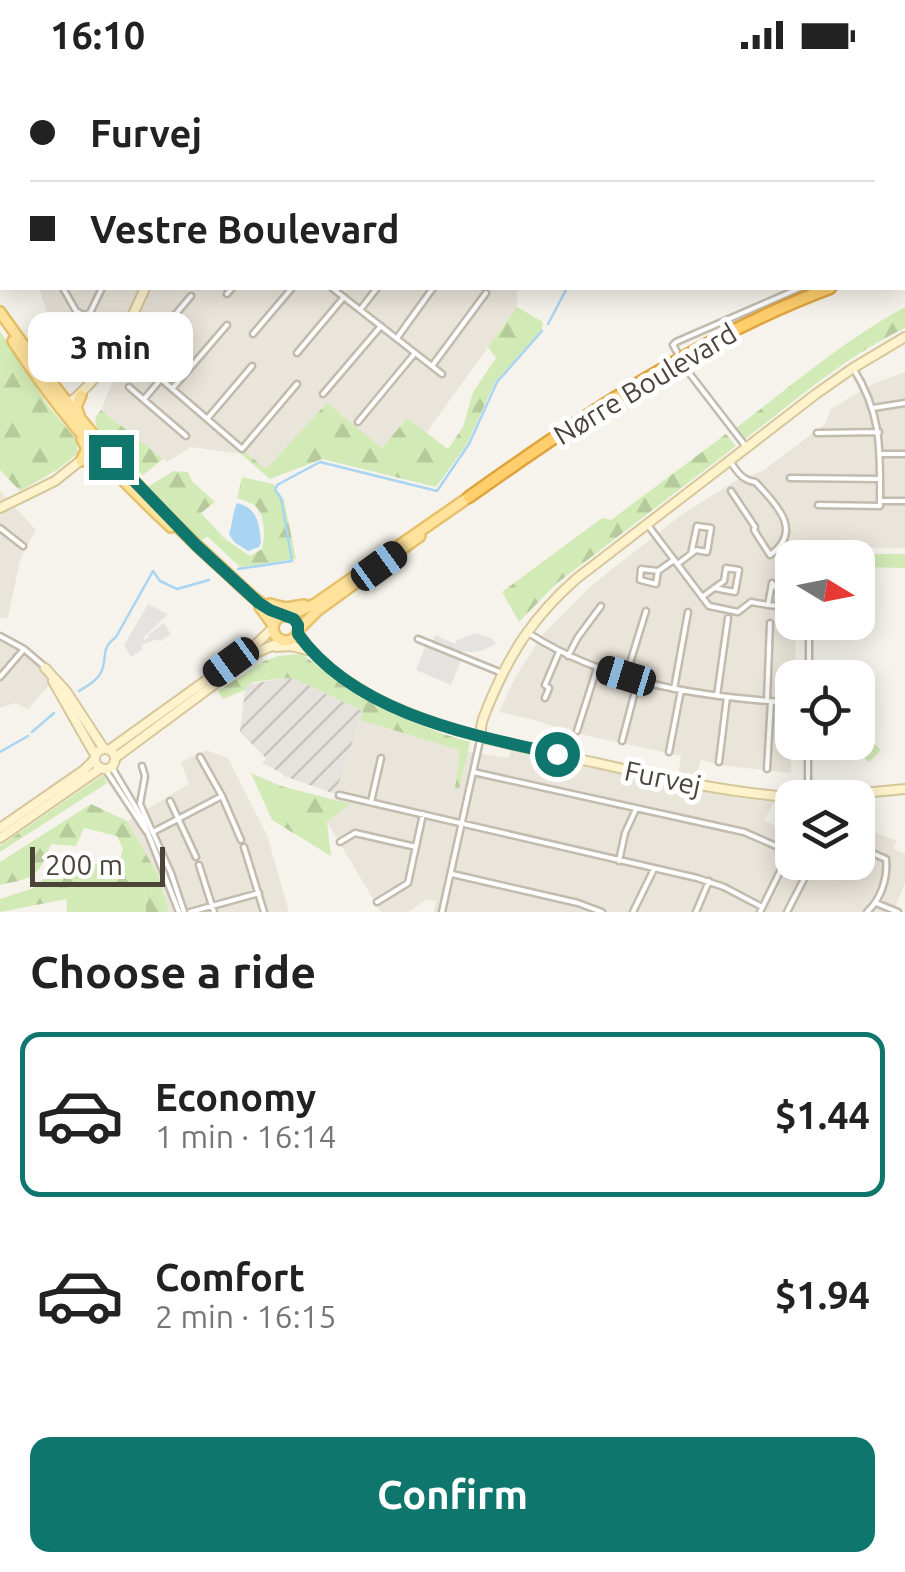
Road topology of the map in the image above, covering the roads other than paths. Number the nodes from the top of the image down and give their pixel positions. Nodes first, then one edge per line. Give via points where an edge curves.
1 (64, 290) edge
2 (101, 290) edge
3 (144, 290) edge
4 (230, 290) edge
5 (290, 290) edge
6 (335, 290) edge
7 (375, 290) edge
8 (432, 290) edge
9 (795, 290) edge
10 (826, 290) edge
11 (486, 293) dead end
12 (227, 294) dead end
13 (191, 296) dead end
14 (344, 297) junction
15 (360, 310) junction
16 (0, 312) edge
17 (0, 320) edge
18 (228, 325) dead end
19 (381, 326) junction
20 (253, 334) dead end
21 (905, 337) edge
22 (397, 338) junction
23 (118, 342) junction
24 (676, 352) dead end
25 (297, 353) dead end
26 (415, 353) junction
27 (138, 358) junction
28 (683, 364) dead end
29 (252, 366) dead end
30 (432, 366) junction
31 (853, 368) junction
32 (442, 374) dead end
33 (161, 379) junction
34 (297, 384) dead end
35 (129, 387) dead end
36 (172, 388) junction
37 (323, 394) dead end
38 (80, 395) junction
39 (144, 399) junction
40 (905, 404) edge
41 (874, 408) junction
42 (65, 411) junction
43 (207, 418) junction
44 (358, 422) dead end
45 (879, 432) junction
46 (817, 433) dead end
47 (186, 436) dead end
48 (98, 448) junction
49 (746, 448) junction
50 (880, 454) junction
51 (905, 454) edge
52 (111, 457) junction
53 (81, 461) junction
54 (730, 461) junction
55 (790, 478) dead end
56 (880, 479) junction
57 (730, 491) dead end
58 (469, 496) junction
59 (880, 500) junction
60 (905, 501) edge
61 (4, 506) edge
62 (818, 506) dead end
63 (648, 524) junction
64 (0, 528) edge
65 (23, 546) dead end
66 (690, 554) junction
67 (676, 562) junction
68 (658, 572) dead end
69 (358, 573) junction
70 (231, 576) junction
71 (714, 588) junction
72 (701, 597) junction
73 (768, 605) dead end
74 (600, 606) dead end
75 (646, 611) dead end
76 (688, 612) dead end
77 (286, 616) junction
78 (728, 618) dead end
79 (770, 623) dead end
80 (273, 627) junction
81 (298, 631) junction
82 (526, 631) junction
83 (0, 636) edge
84 (418, 639) dead end
85 (286, 641) junction
86 (24, 649) junction
87 (309, 650) junction
88 (258, 652) junction
89 (560, 652) junction
90 (568, 656) junction
91 (45, 668) joint
92 (598, 668) junction
93 (502, 673) junction
94 (626, 676) junction
95 (0, 677) edge
96 (638, 680) junction
97 (674, 688) junction
98 (681, 690) junction
99 (718, 696) junction
100 (545, 698) dead end
101 (727, 698) junction
102 (769, 701) junction
103 (775, 701) edge
104 (578, 731) dead end
105 (481, 736) junction
106 (622, 741) dead end
107 (669, 752) dead end
108 (200, 757) dead end
109 (380, 758) dead end
110 (105, 759) junction
111 (718, 762) dead end
112 (142, 766) dead end
113 (767, 769) dead end
114 (473, 772) junction
115 (905, 788) edge
116 (875, 791) edge
117 (339, 795) dead end
118 (775, 795) edge
119 (222, 796) junction
120 (170, 801) dead end
121 (371, 802) junction
122 (636, 808) junction
123 (423, 814) junction
124 (179, 818) junction
125 (461, 823) junction
126 (0, 828) edge
127 (151, 833) junction
128 (0, 838) edge
129 (241, 840) dead end
130 (340, 842) dead end
131 (775, 843) edge
132 (244, 847) dead end
133 (416, 847) junction
134 (875, 854) edge
135 (196, 857) dead end
136 (618, 861) junction
137 (199, 865) dead end
138 (654, 868) junction
139 (450, 874) junction
140 (776, 880) edge
141 (803, 880) edge
142 (709, 881) junction
143 (259, 893) junction
144 (377, 902) dead end
145 (876, 903) junction
146 (213, 909) edge
147 (761, 909) edge
148 (184, 912) edge
149 (264, 912) edge
150 (442, 912) edge
151 (602, 912) edge
152 (633, 912) edge
153 (696, 912) edge
154 (787, 912) edge
155 (867, 912) edge
156 (898, 912) edge

1 - 2 street via 83,315
3 - 23 street
4 - 12 street
5 - 20 street
6 - 14 street
7 - 15 street
8 - 22 street
9 - 24 street via 676,342
10 - 58 highway, Nørre Boulevard via 644,378
11 - 30 street
13 - 27 street
14 - 15 street
14 - 25 street
15 - 19 street
16 - 42 main road
17 - 42 main road
18 - 36 street
19 - 22 street
19 - 37 street
21 - 31 street
22 - 26 street
23 - 27 street
23 - 38 street
26 - 30 street
26 - 44 street
27 - 33 street
28 - 49 street
29 - 43 street
30 - 32 street
31 - 41 street
31 - 49 street
33 - 36 street
33 - 39 street
34 - 43 street via 242,448
35 - 39 street
36 - 43 street
38 - 42 street
38 - 52 main road via 76,412
39 - 47 street
40 - 41 street
41 - 45 street
42 - 48 main road
42 - 53 main road via 86,445
45 - 46 street
45 - 50 street
48 - 52 main road
48 - 53 street
48 - 80 main road
49 - 54 street
50 - 51 street
50 - 56 street
52 - 70 main road
53 - 61 street
54 - 57 street via 759,485 786,523 786,540 770,556
54 - 63 street
55 - 56 street
56 - 59 street
58 - 69 main road, Nørre Boulevard
58 - 81 main road, Nørre Boulevard
59 - 60 street
59 - 62 street via 880,506
63 - 67 street
63 - 82 street via 576,579
64 - 65 street
66 - 66 street via 697,526 711,528 707,552
66 - 67 street
67 - 68 street
67 - 72 street
69 - 70 main road via 304,605 286,608 264,601
69 - 77 main road, Nørre Boulevard
70 - 77 main road via 259,603
71 - 71 street via 735,592 739,570 726,568
71 - 72 street
72 - 73 street via 708,606 738,612 751,602
74 - 90 street
75 - 94 street
76 - 97 street
77 - 80 main road
77 - 81 main road
78 - 99 street
79 - 102 street
80 - 85 main road
80 - 110 street
81 - 85 main road
81 - 87 street, Furvej
82 - 89 street
82 - 93 street
83 - 86 street
84 - 93 street
85 - 87 street, Furvej
85 - 88 street
86 - 91 street
86 - 95 street
87 - 88 street via 286,645
87 - 105 street, Furvej via 374,697
88 - 110 street
89 - 90 street
89 - 100 street
90 - 92 street
91 - 110 street
92 - 94 street
92 - 104 street
93 - 105 street
94 - 96 street
96 - 97 street
96 - 106 street
97 - 98 street
98 - 99 street
98 - 107 street
99 - 101 street
101 - 102 street
101 - 111 street
102 - 103 street
102 - 113 street
105 - 114 street
105 - 118 street, Furvej via 727,791
108 - 119 street
109 - 121 street
110 - 126 street
110 - 127 street
110 - 128 street
112 - 127 street via 140,800
114 - 122 street
114 - 125 street
115 - 116 street, Furvej
117 - 121 street
119 - 124 street
119 - 129 street
120 - 124 street
121 - 123 street
122 - 131 street
122 - 136 street
123 - 125 street
123 - 133 street
124 - 127 street
124 - 135 street
125 - 136 street
125 - 139 street
127 - 148 street
130 - 133 street via 355,833
132 - 143 street
133 - 144 street via 408,882
134 - 145 street via 886,859 887,874
136 - 138 street
137 - 146 street
138 - 142 street
138 - 152 street
139 - 150 street
139 - 151 street
140 - 147 street
141 - 154 street
142 - 147 street
142 - 153 street
143 - 146 street
143 - 149 street
145 - 155 street
145 - 156 street
146 - 148 street

